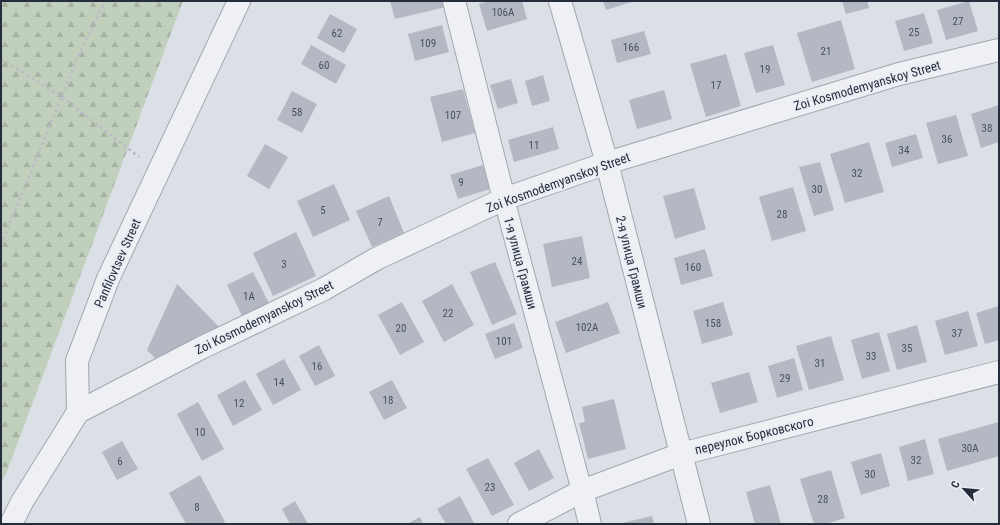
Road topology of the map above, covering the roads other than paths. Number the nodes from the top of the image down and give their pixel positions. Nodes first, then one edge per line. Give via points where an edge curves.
1 (239, 1) edge
2 (454, 1) edge
3 (560, 1) edge
4 (999, 50) edge
5 (607, 163) junction
6 (504, 199) junction
7 (999, 372) edge
8 (78, 412) junction
9 (681, 454) junction
10 (582, 490) junction
11 (11, 524) edge
12 (518, 524) edge
13 (590, 524) edge
14 (699, 524) edge

1 - 8 street, Panfilovtsev Street via 108,279 77,360
2 - 6 street, 1-я улица Грамши
3 - 5 street, 2-я улица Грамши
4 - 5 street, Zoi Kosmodemyanskoy Street via 899,74
5 - 6 street, Zoi Kosmodemyanskoy Street
5 - 9 street, 2-я улица Грамши
6 - 8 street, Zoi Kosmodemyanskoy Street via 376,259 324,289
6 - 10 street, 1-я улица Грамши
7 - 9 street, переулок Борковского
8 - 11 street
9 - 10 street, переулок Борковского
9 - 14 street, 2-я улица Грамши
10 - 12 street, переулок Борковского
10 - 13 street, 1-я улица Грамши

